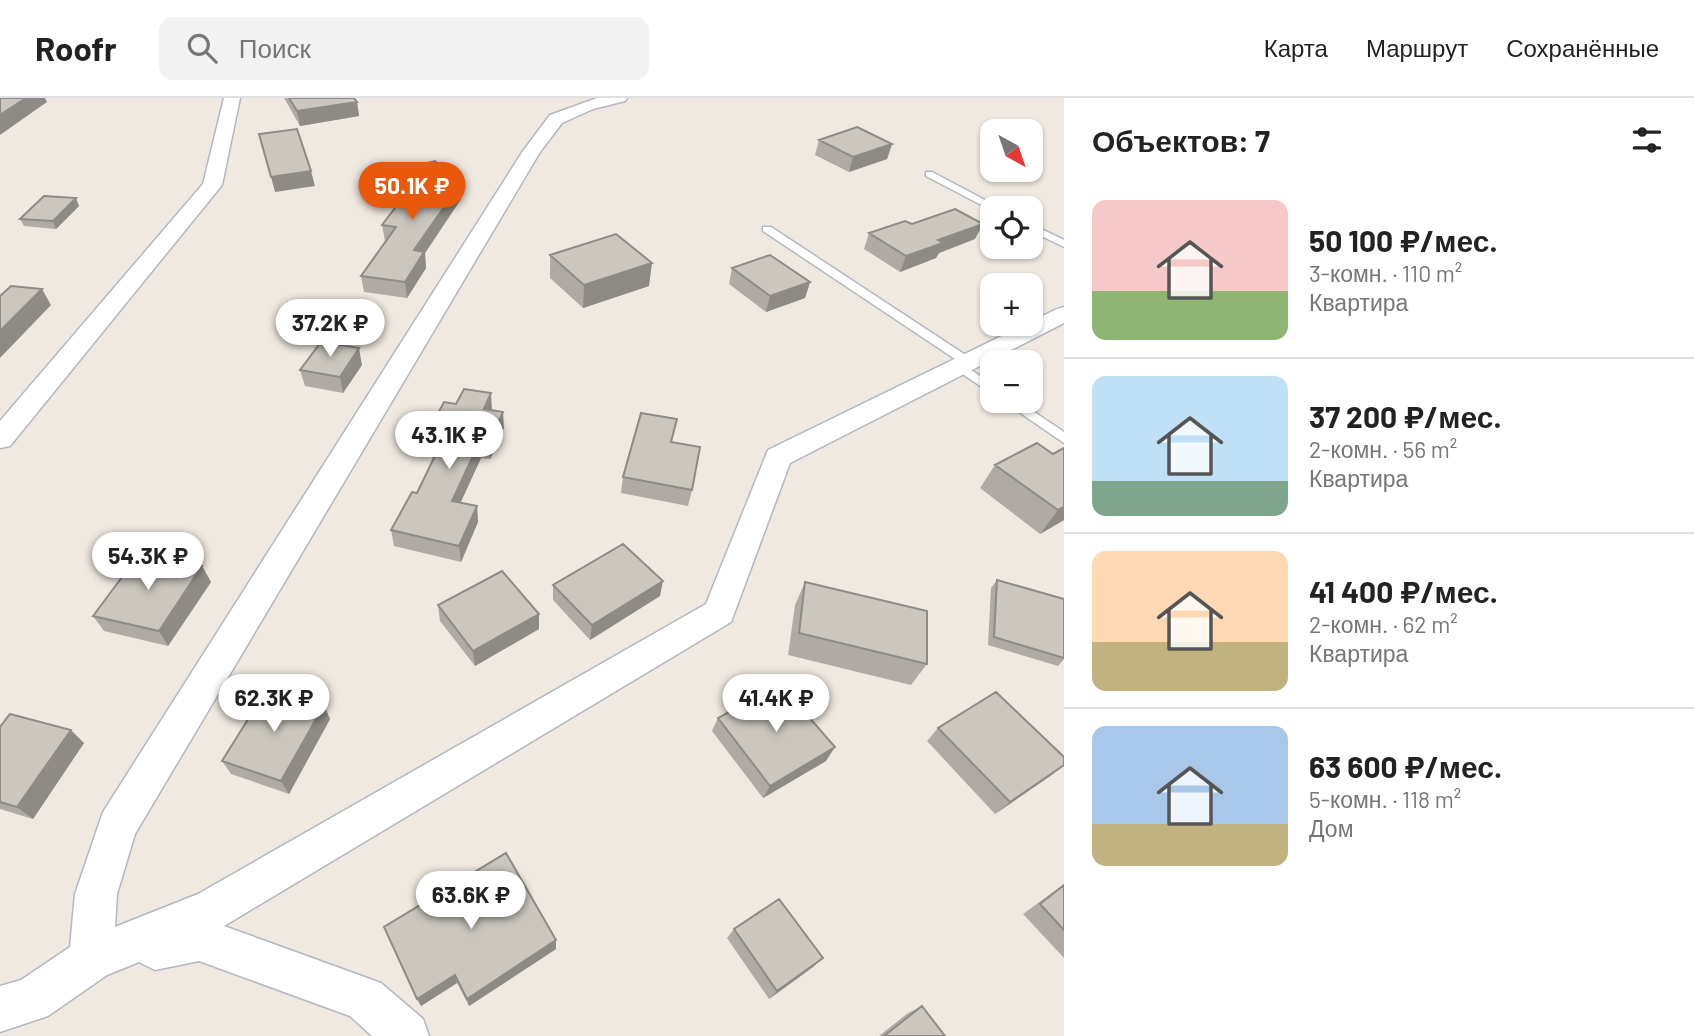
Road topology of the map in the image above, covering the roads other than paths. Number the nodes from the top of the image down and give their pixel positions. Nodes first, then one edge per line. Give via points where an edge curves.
1 (232, 98) edge
2 (619, 98) edge
3 (929, 174) dead end
4 (980, 200) edge
5 (767, 229) dead end
6 (1043, 233) edge
7 (1064, 244) edge
8 (1064, 314) edge
9 (962, 363) junction
10 (980, 379) edge
11 (1027, 413) edge
12 (1064, 438) edge
13 (0, 439) edge
14 (91, 959) junction
15 (0, 1009) edge
16 (406, 1036) edge

1 - 13 street via 212,185
2 - 14 street via 556,119 531,151 117,826 96,894
3 - 4 lane
5 - 9 lane
6 - 7 lane
8 - 9 street
9 - 10 lane
9 - 14 street via 778,457 719,613 212,910
11 - 12 lane
14 - 15 street via 32,1000
14 - 16 street via 199,939 365,999

